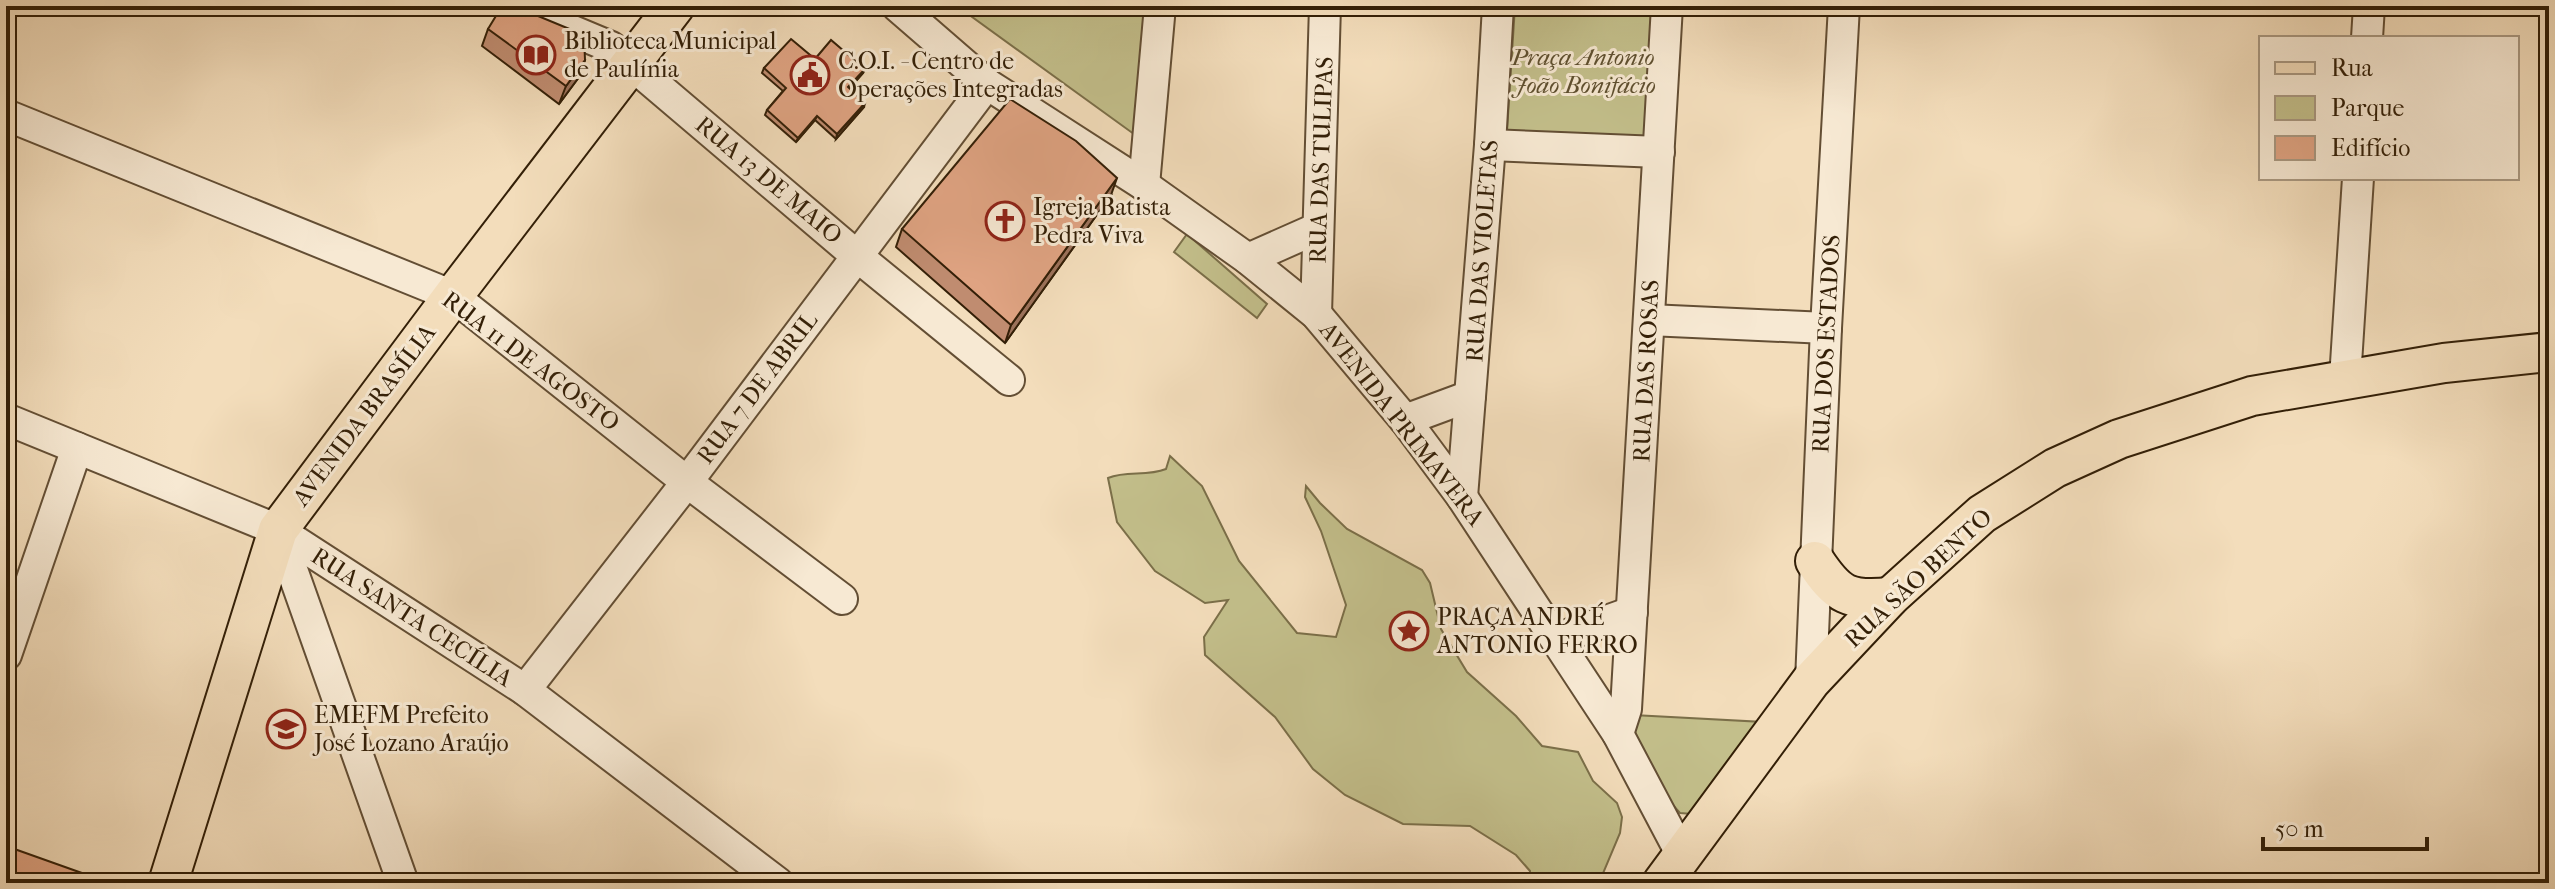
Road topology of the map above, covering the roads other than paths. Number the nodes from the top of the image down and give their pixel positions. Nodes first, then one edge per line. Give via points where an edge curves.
1 (513, 6) edge
2 (675, 6) edge
3 (897, 6) edge
4 (1160, 6) edge
5 (1325, 6) edge
6 (1498, 6) edge
7 (1667, 6) edge
8 (1844, 6) edge
9 (2369, 6) edge
10 (2367, 36) edge
11 (632, 64) junction
12 (987, 84) junction
13 (6, 115) edge
14 (1490, 145) junction
15 (1659, 152) junction
16 (2358, 180) edge
17 (1144, 185) junction
18 (1318, 228) junction
19 (857, 256) junction
20 (1248, 259) junction
21 (453, 296) junction
22 (1316, 314) junction
23 (1649, 320) junction
24 (1826, 328) junction
25 (2549, 352) edge
26 (2345, 379) junction
27 (1009, 380) dead end
28 (1470, 396) junction
29 (6, 419) edge
30 (1405, 420) junction
31 (77, 448) junction
32 (687, 482) junction
33 (1462, 497) junction
34 (278, 530) junction
35 (1815, 561) junction
36 (1890, 597) junction
37 (842, 599) dead end
38 (1632, 612) junction
39 (1556, 639) junction
40 (6, 655) edge
41 (1811, 681) junction
42 (525, 690) junction
43 (1618, 734) junction
44 (1672, 870) edge
45 (169, 882) edge
46 (403, 883) edge
47 (778, 883) edge

1 - 11 street, RUA 13 DE MAIO via 611,47
2 - 11 main road, AVENIDA BRASÍLIA
3 - 12 street, AVENIDA PRIMAVERA
4 - 17 street
5 - 18 street, RUA DAS TULIPAS
6 - 14 street, RUA DAS VIOLETAS
7 - 15 street, RUA DAS ROSAS
8 - 24 street, RUA DOS ESTADOS
9 - 10 street
11 - 19 street, RUA 13 DE MAIO
11 - 21 main road, AVENIDA BRASÍLIA
12 - 17 street, AVENIDA PRIMAVERA
12 - 19 street, RUA 7 DE ABRIL
13 - 21 street, RUA 11 DE AGOSTO
14 - 15 street
14 - 28 street, RUA DAS VIOLETAS
15 - 23 street, RUA DAS ROSAS
16 - 26 street
17 - 20 street, AVENIDA PRIMAVERA
18 - 20 street
18 - 22 street, RUA DAS TULIPAS
19 - 27 street, RUA 13 DE MAIO
19 - 32 street, RUA 7 DE ABRIL
20 - 22 street, AVENIDA PRIMAVERA
21 - 32 street, RUA 11 DE AGOSTO
21 - 34 main road, AVENIDA BRASÍLIA
22 - 30 street, AVENIDA PRIMAVERA
23 - 24 street
23 - 38 street, RUA DAS ROSAS
24 - 35 street, RUA DOS ESTADOS
25 - 26 main road, RUA SÃO BENTO
26 - 36 main road, RUA SÃO BENTO via 2252,396 2119,439 2055,468 1982,514
28 - 30 street
28 - 33 street, RUA DAS VIOLETAS
29 - 31 street, RUA SANTA CECÍLIA
30 - 33 street, AVENIDA PRIMAVERA
31 - 34 street, RUA SANTA CECÍLIA
31 - 40 street
32 - 37 street, RUA 11 DE AGOSTO
32 - 42 street, RUA 7 DE ABRIL
33 - 39 street, AVENIDA PRIMAVERA
34 - 42 street, RUA SANTA CECÍLIA
34 - 45 main road, AVENIDA BRASÍLIA
34 - 46 street
35 - 36 main road via 1845,595
35 - 41 street, RUA DOS ESTADOS
36 - 41 main road, RUA SÃO BENTO
38 - 39 street
38 - 43 street, RUA DAS ROSAS via 1626,709
39 - 43 street, AVENIDA PRIMAVERA
41 - 44 main road, RUA SÃO BENTO
42 - 47 street, RUA SANTA CECÍLIA
43 - 44 street, AVENIDA PRIMAVERA

